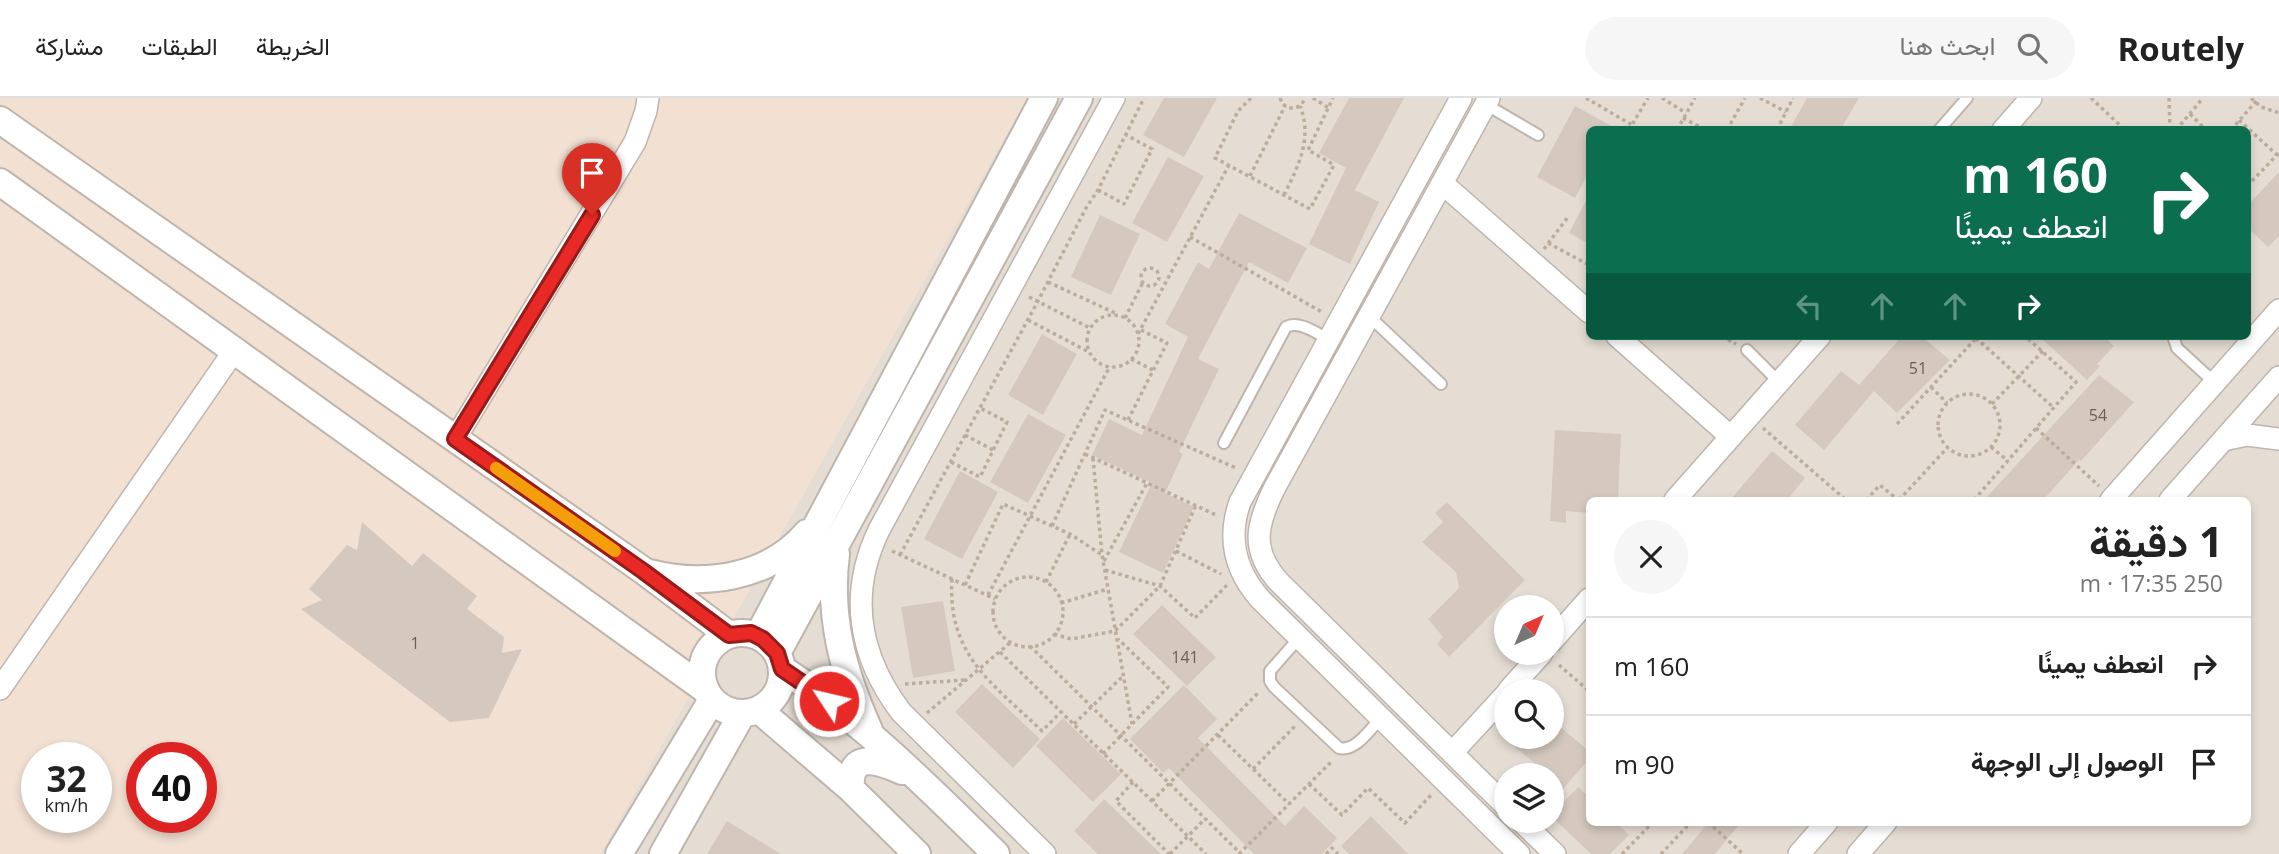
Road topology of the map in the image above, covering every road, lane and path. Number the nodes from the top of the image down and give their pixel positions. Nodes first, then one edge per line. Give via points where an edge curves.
1 (648, 98) edge
2 (1044, 98) edge
3 (1079, 98) edge
4 (1114, 98) edge
5 (1144, 98) edge
6 (1251, 98) edge
7 (1280, 98) edge
8 (1306, 98) edge
9 (1313, 98) edge
10 (1333, 98) edge
11 (1461, 98) edge
12 (1586, 98) edge
13 (1648, 98) edge
14 (1662, 98) edge
15 (1695, 98) edge
16 (1745, 98) edge
17 (1760, 98) edge
18 (1793, 98) edge
19 (1967, 98) edge
20 (2031, 98) edge
21 (2091, 98) edge
22 (2169, 98) edge
23 (2203, 98) edge
24 (2251, 98) edge
25 (2259, 98) edge
26 (1487, 101) edge
27 (2255, 102) junction
28 (1285, 106) junction
29 (1300, 106) junction
30 (1329, 108) junction
31 (1786, 112) junction
32 (2279, 113) edge
33 (2189, 114) junction
34 (1685, 115) junction
35 (0, 120) edge
36 (2239, 120) junction
37 (1627, 126) edge
38 (1631, 126) edge
39 (1679, 126) edge
40 (1700, 126) edge
41 (1729, 126) edge
42 (1779, 126) edge
43 (1942, 126) edge
44 (2006, 126) edge
45 (2121, 126) edge
46 (2174, 126) edge
47 (2177, 126) edge
48 (2202, 126) edge
49 (2234, 126) edge
50 (2246, 126) edge
51 (2251, 130) edge
52 (1126, 135) junction
53 (1538, 135) dead end
54 (1306, 150) junction
55 (2278, 154) edge
56 (1229, 165) junction
57 (1250, 176) junction
58 (2251, 182) edge
59 (0, 183) edge
60 (1442, 183) junction
61 (1098, 190) junction
62 (1284, 195) junction
63 (1568, 217) dead end
64 (1191, 237) junction
65 (1548, 243) junction
66 (1533, 263) junction
67 (1586, 263) edge
68 (1048, 282) junction
69 (1143, 282) junction
70 (1157, 282) junction
71 (1164, 286) junction
72 (1011, 288) junction
73 (1038, 302) junction
74 (1586, 309) edge
75 (2279, 310) edge
76 (1123, 317) junction
77 (1370, 317) junction
78 (1028, 320) junction
79 (1090, 328) junction
80 (1334, 331) junction
81 (1140, 332) junction
82 (2251, 336) edge
83 (1622, 340) edge
84 (1816, 340) edge
85 (1974, 340) edge
86 (1980, 340) edge
87 (2030, 340) edge
88 (2175, 340) edge
89 (2247, 340) edge
90 (1746, 350) dead end
91 (234, 351) junction
92 (2043, 351) junction
93 (1089, 352) junction
94 (1131, 359) junction
95 (997, 361) dead end
96 (1003, 365) junction
97 (1110, 366) junction
98 (1153, 370) junction
99 (2019, 376) junction
100 (2279, 377) edge
101 (894, 379) junction
102 (1779, 382) junction
103 (2215, 383) junction
104 (1441, 384) dead end
105 (1931, 387) junction
106 (918, 394) junction
107 (1947, 403) junction
108 (1992, 404) junction
109 (980, 408) junction
110 (2054, 408) junction
111 (1750, 416) junction
112 (1128, 420) junction
113 (1897, 424) dead end
114 (2036, 428) junction
115 (965, 435) junction
116 (1731, 437) junction
117 (455, 439) junction
118 (2279, 439) edge
119 (2223, 440) junction
120 (1224, 443) dead end
121 (1948, 447) junction
122 (1990, 447) junction
123 (993, 450) junction
124 (1085, 454) junction
125 (1093, 458) junction
126 (2008, 461) junction
127 (951, 462) junction
128 (1254, 477) junction
129 (1147, 483) junction
130 (1678, 497) edge
131 (1843, 497) edge
132 (1869, 497) edge
133 (1894, 497) edge
134 (1901, 497) edge
135 (1977, 497) edge
136 (2109, 497) edge
137 (2115, 497) edge
138 (2173, 497) edge
139 (1196, 505) junction
140 (821, 515) junction
141 (1030, 517) junction
142 (1234, 524) junction
143 (1052, 526) junction
144 (1070, 534) junction
145 (873, 543) junction
146 (837, 544) junction
147 (1176, 551) junction
148 (900, 555) junction
149 (1102, 555) junction
150 (1103, 561) junction
151 (1105, 570) junction
152 (643, 571) junction
153 (952, 579) junction
154 (1234, 579) junction
155 (1046, 582) junction
156 (965, 585) junction
157 (1160, 586) junction
158 (1108, 589) junction
159 (988, 595) junction
160 (995, 599) junction
161 (1586, 602) edge
162 (1061, 603) junction
163 (1115, 631) junction
164 (1564, 631) edge
165 (1054, 634) junction
166 (729, 635) junction
167 (1116, 637) junction
168 (1299, 638) junction
169 (1011, 642) junction
170 (1030, 646) junction
171 (772, 652) junction
172 (1000, 652) junction
173 (1535, 665) edge
174 (1563, 665) edge
175 (979, 670) junction
176 (1123, 676) junction
177 (1520, 679) edge
178 (966, 680) junction
179 (1270, 681) junction
180 (883, 686) junction
181 (1586, 688) edge
182 (0, 689) edge
183 (709, 695) junction
184 (1091, 706) junction
185 (1494, 706) edge
186 (750, 712) junction
187 (1061, 712) junction
188 (1304, 716) junction
189 (1381, 718) junction
190 (914, 724) junction
191 (1074, 724) junction
192 (1132, 724) junction
193 (1217, 735) junction
194 (1121, 736) junction
195 (872, 737) junction
196 (1344, 750) junction
197 (1452, 753) junction
198 (1103, 754) junction
199 (1253, 769) junction
200 (920, 779) junction
201 (1445, 781) junction
202 (1133, 782) junction
203 (1169, 784) junction
204 (1309, 784) junction
205 (851, 789) junction
206 (1494, 794) edge
207 (1152, 801) junction
208 (1289, 804) junction
209 (1205, 819) junction
210 (1687, 826) edge
211 (1712, 826) edge
212 (1824, 826) edge
213 (1882, 826) edge
214 (1647, 828) edge
215 (1533, 833) edge
216 (1188, 836) junction
217 (619, 854) edge
218 (663, 854) edge
219 (917, 854) edge
220 (996, 854) edge
221 (1045, 854) edge
222 (1170, 854) edge
223 (1206, 854) edge
224 (1240, 854) edge
225 (1326, 854) edge
226 (1338, 854) edge
227 (1519, 854) edge
228 (1555, 854) edge
229 (1622, 854) edge
230 (1661, 854) edge
231 (1743, 854) edge
232 (1799, 854) edge
233 (1858, 854) edge

1 - 117 street via 635,142
2 - 101 street
3 - 106 street
4 - 72 street
5 - 52 path
6 - 56 path via 1238,111 1215,158
7 - 28 path
8 - 29 path
9 - 30 path
10 - 30 path
11 - 80 street
12 - 37 path
13 - 38 path
14 - 34 path
15 - 34 path
16 - 41 path
17 - 31 path
18 - 31 path
19 - 43 lane
20 - 44 street
21 - 45 path
22 - 46 path
23 - 33 path
24 - 27 path
25 - 27 path
26 - 53 lane
26 - 60 street
27 - 32 path
27 - 36 path
28 - 29 path
28 - 57 path
29 - 54 path
30 - 54 path
31 - 42 path
33 - 47 path
33 - 48 path
34 - 39 path
34 - 40 path
35 - 117 street
36 - 49 path
36 - 50 path
51 - 55 path
52 - 61 path
52 - 61 path via 1152,149 1125,204
54 - 62 path
54 - 62 path via 1334,165 1310,209
55 - 58 path
56 - 57 path
56 - 64 path
57 - 62 path
59 - 91 street
60 - 66 street
60 - 77 street
61 - 68 path
63 - 65 path
64 - 71 path
64 - 80 path
65 - 66 path
65 - 67 path
66 - 74 street
68 - 73 path
68 - 76 path
69 - 70 path via 1150,286
69 - 70 path via 1143,271 1150,267 1157,271
69 - 76 path
70 - 71 path
71 - 81 path
72 - 73 path
72 - 145 street
73 - 78 path
73 - 79 path
75 - 82 street
76 - 79 path via 1103,316
76 - 81 path
77 - 104 lane
77 - 197 street via 1266,505 1259,531 1261,553 1278,581
78 - 93 path
78 - 96 path
79 - 93 path
80 - 120 lane via 1286,327
80 - 128 street
81 - 94 path
81 - 98 path via 1167,342
83 - 116 street
84 - 102 street
85 - 105 path
86 - 99 path
87 - 92 path
88 - 103 lane via 2177,348
89 - 103 street
90 - 102 lane
91 - 182 street
91 - 183 street
92 - 99 path
92 - 110 path via 2076,382
93 - 97 path
94 - 97 path
94 - 98 path
95 - 96 path
96 - 109 path
97 - 141 path
98 - 112 path
99 - 108 path
99 - 110 path
100 - 119 street
101 - 106 street
101 - 140 street
102 - 111 street
103 - 137 street
105 - 107 path
105 - 113 path
106 - 146 street
107 - 108 path via 1970,394
107 - 121 path via 1938,425
108 - 122 path via 2000,421
109 - 115 path
109 - 123 path via 1007,422
110 - 114 path
111 - 116 street
111 - 131 path
112 - 124 path via 1105,410
112 - 128 path
114 - 126 path
114 - 136 path
115 - 123 path
115 - 127 path
116 - 130 street
117 - 152 street
118 - 119 street via 2247,435
119 - 138 street
121 - 122 path via 1964,455
121 - 134 path
122 - 126 path
123 - 127 path via 980,477
124 - 125 path
124 - 143 path
125 - 129 path
125 - 149 path
126 - 135 path
127 - 148 path
128 - 142 street
129 - 139 path
129 - 150 path
132 - 133 path via 1880,485
139 - 142 path
139 - 147 path
140 - 152 street via 803,537 756,569 700,581
140 - 171 street
141 - 143 path
141 - 156 path via 1003,505
141 - 159 path
142 - 154 street
143 - 144 path
144 - 149 path
144 - 155 path
145 - 148 path
145 - 180 street via 863,578 862,614 867,649
146 - 171 street
146 - 195 street via 832,579 835,629 847,677
147 - 154 path
147 - 157 path
148 - 153 path
149 - 150 path
150 - 151 path
151 - 157 path
151 - 158 path
152 - 166 street
153 - 156 path
153 - 175 path via 956,627
154 - 157 path via 1195,618
154 - 168 street via 1251,589
155 - 160 path via 1030,577 1013,580
155 - 162 path
156 - 159 path
157 - 163 path
158 - 162 path
158 - 163 path
159 - 160 path
160 - 169 path via 995,624
161 - 164 street
162 - 165 path via 1061,620
163 - 165 path via 1071,639
163 - 167 path
165 - 170 path
166 - 171 street via 743,633
166 - 183 street via 714,644 705,657 702,674
167 - 176 path
167 - 192 path via 1168,687
168 - 179 lane via 1273,666
168 - 189 street
169 - 170 path
169 - 172 path
170 - 184 path
171 - 186 street via 781,685 772,700
171 - 195 street
172 - 175 path
172 - 187 path
173 - 177 street
174 - 181 path
175 - 178 path
175 - 187 path via 1042,731
176 - 184 path
176 - 192 path
178 - 180 path
178 - 190 path
179 - 188 lane
179 - 193 path
180 - 190 street
183 - 186 street via 726,710
183 - 217 street
184 - 191 path
184 - 194 path
185 - 197 street
186 - 205 street
186 - 218 street
187 - 191 path
188 - 196 lane
188 - 199 path
189 - 196 lane via 1353,747
189 - 201 street
190 - 221 street
191 - 198 path
192 - 194 path
193 - 199 path
193 - 203 path
194 - 198 path
194 - 203 path
195 - 200 street
196 - 204 path
197 - 206 street
198 - 202 path
199 - 208 path
200 - 205 street via 871,760 852,774
200 - 220 street
201 - 204 path via 1405,823 1368,788 1342,816
201 - 227 street
202 - 207 path
202 - 222 path via 1115,801
203 - 207 path
203 - 209 path
204 - 208 path
205 - 219 street
207 - 216 path
208 - 224 path
209 - 216 path
209 - 224 path
210 - 230 path
211 - 231 path
212 - 232 street
213 - 233 street
214 - 229 path
215 - 228 street
216 - 222 path
216 - 223 path
225 - 226 path via 1332,848

